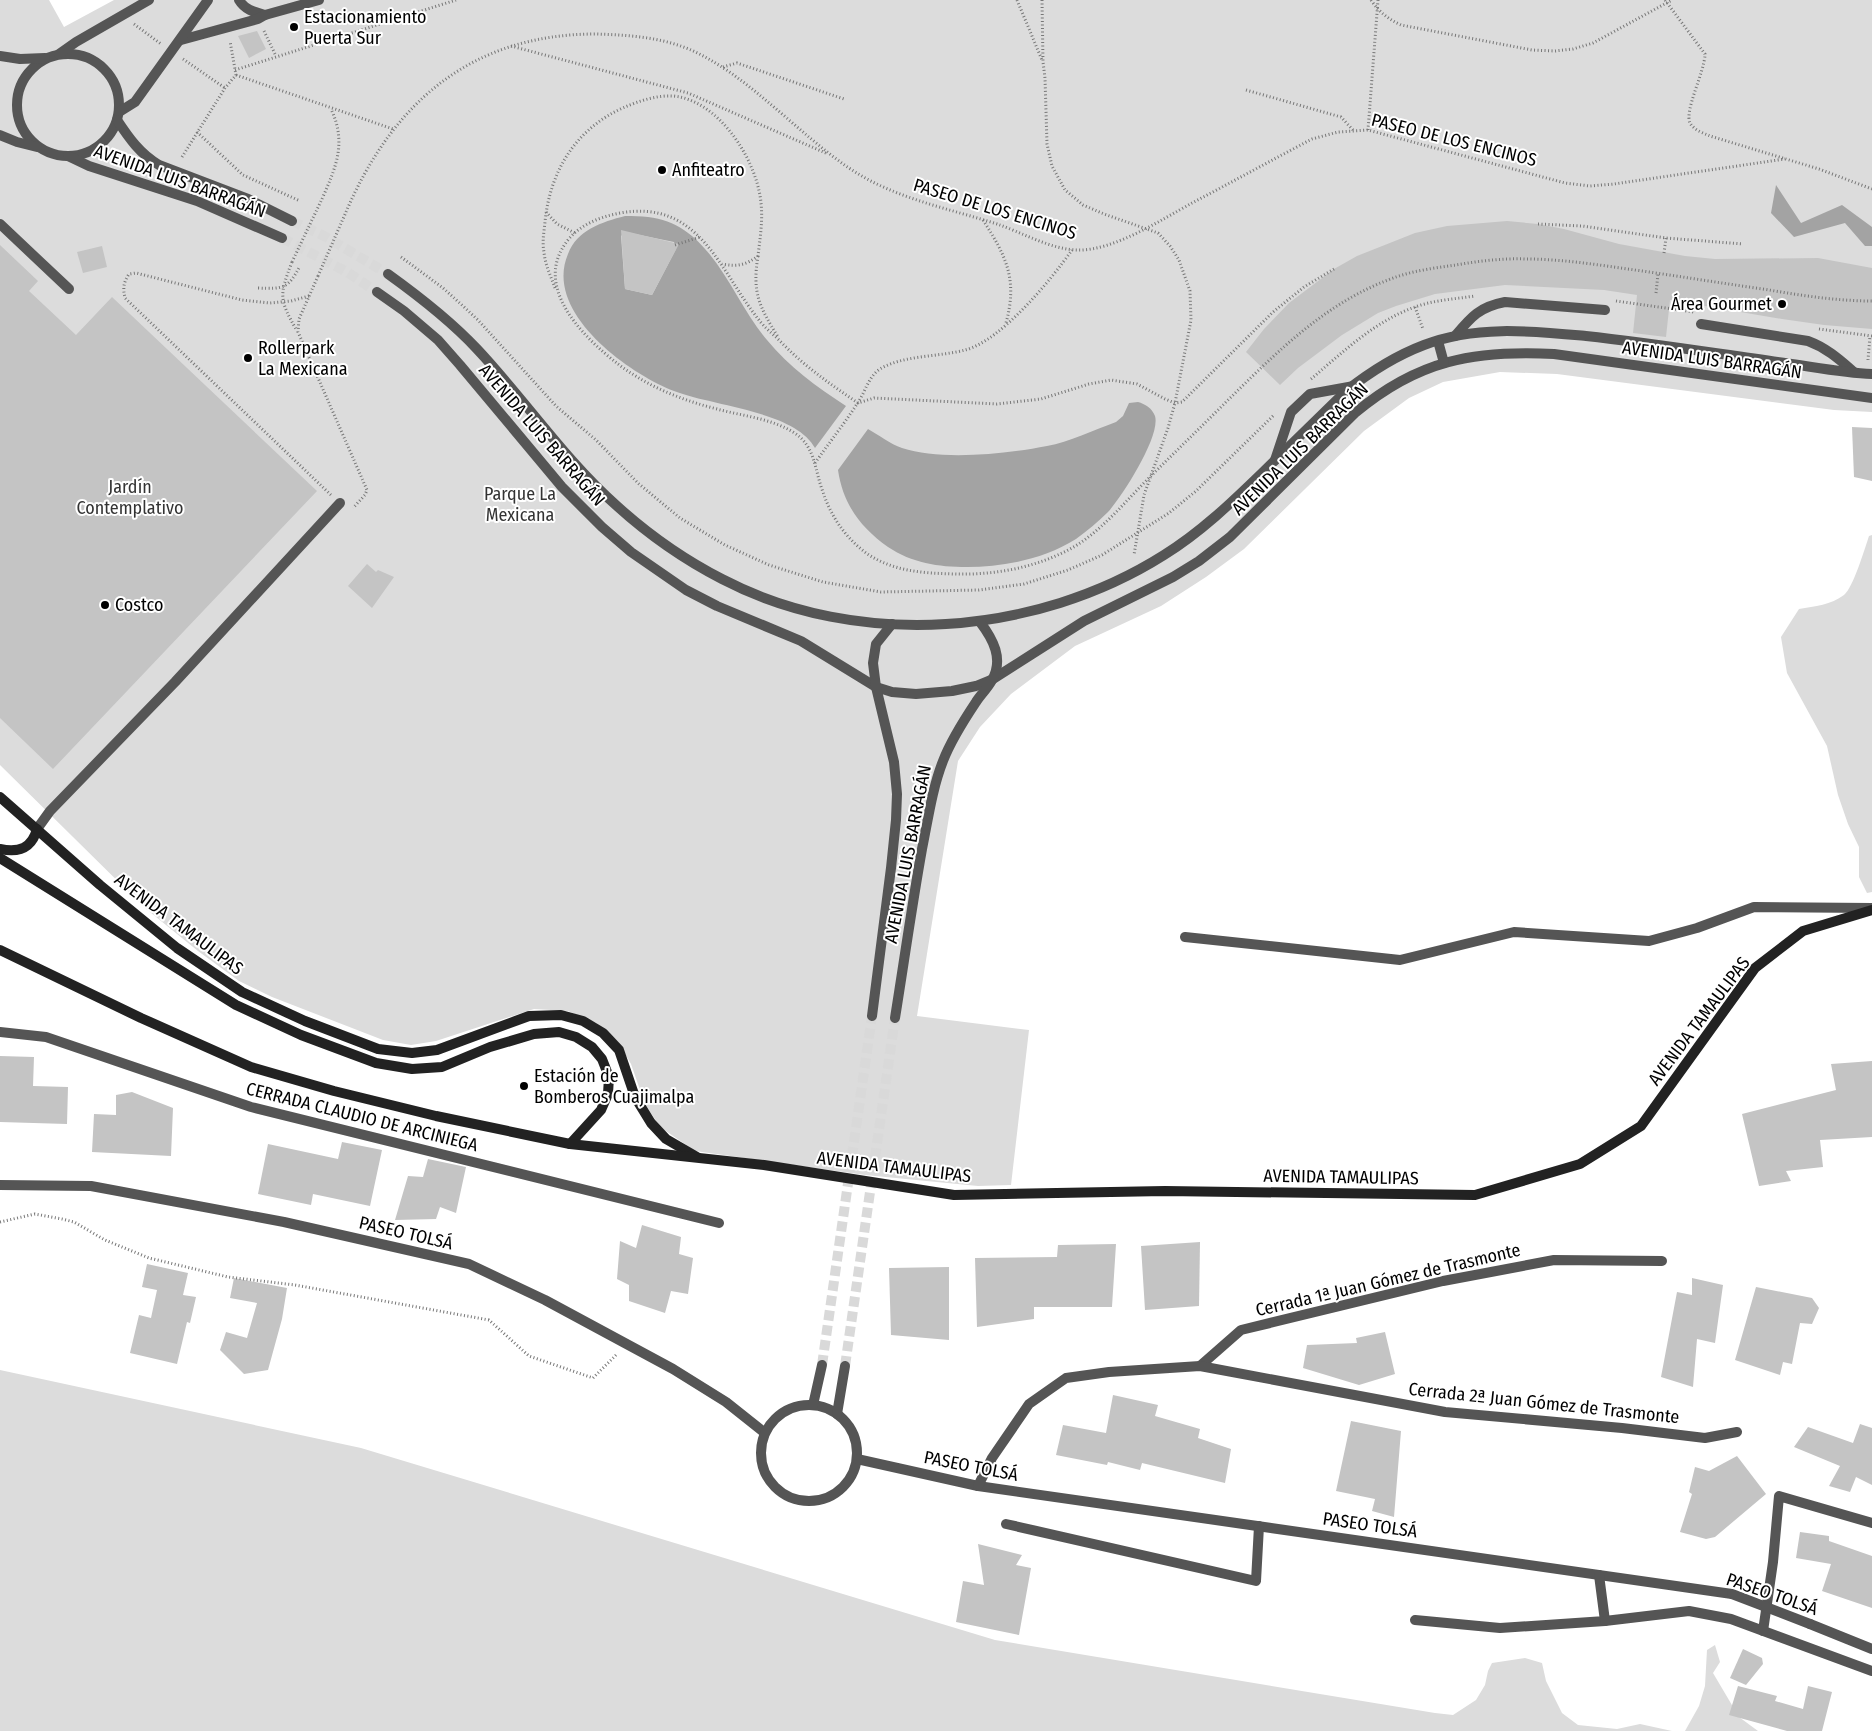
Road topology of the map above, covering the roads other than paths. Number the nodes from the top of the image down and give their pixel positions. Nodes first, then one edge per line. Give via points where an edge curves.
1 (149, 0) edge
2 (208, 0) edge
3 (239, 0) edge
4 (319, 0) edge
5 (261, 17) junction
6 (181, 40) junction
7 (59, 54) junction
8 (0, 56) edge
9 (46, 58) junction
10 (118, 116) junction
11 (0, 135) edge
12 (39, 147) junction
13 (68, 156) junction
14 (292, 220) tunnel mouth
15 (0, 224) edge
16 (282, 238) tunnel mouth
17 (388, 274) tunnel mouth
18 (69, 289) dead end
19 (377, 292) tunnel mouth
20 (1606, 305) road end
21 (1701, 324) dead end
22 (1455, 336) junction
23 (1438, 341) junction
24 (1444, 363) junction
25 (1854, 372) junction
26 (1869, 374) edge
27 (1354, 386) junction
28 (1872, 398) edge
29 (1275, 460) junction
30 (340, 504) road end
31 (980, 622) junction
32 (892, 624) junction
33 (993, 679) junction
34 (876, 687) junction
35 (0, 797) edge
36 (37, 829) junction
37 (0, 850) edge
38 (0, 858) edge
39 (1872, 909) edge
40 (1185, 937) dead end
41 (0, 950) edge
42 (872, 1016) tunnel mouth
43 (895, 1018) tunnel mouth
44 (0, 1032) edge
45 (570, 1144) junction
46 (700, 1158) junction
47 (0, 1186) edge
48 (719, 1224) dead end
49 (1662, 1261) dead end
50 (822, 1365) tunnel mouth
51 (844, 1366) tunnel mouth
52 (1200, 1366) junction
53 (813, 1405) junction
54 (837, 1414) junction
55 (765, 1432) junction
56 (1737, 1432) dead end
57 (857, 1459) junction
58 (978, 1486) junction
59 (1872, 1523) edge
60 (1006, 1524) dead end
61 (1259, 1526) junction
62 (1599, 1575) junction
63 (1414, 1620) dead end
64 (1605, 1621) junction
65 (1763, 1631) junction
66 (1872, 1649) edge
67 (1872, 1672) edge

1 - 7 street
2 - 6 street
3 - 5 street
4 - 5 street
5 - 6 street
6 - 10 street via 135,102
7 - 9 street
7 - 10 street via 90,58 104,68 114,81
8 - 9 street
9 - 12 street via 25,75 16,100 21,127
10 - 13 street via 110,135 98,146 83,154
10 - 14 street, AVENIDA LUIS BARRAGÁN via 134,145 159,165 248,199
11 - 12 street
12 - 13 street
13 - 16 street, AVENIDA LUIS BARRAGÁN via 89,166 197,201
15 - 18 street
17 - 32 street, AVENIDA LUIS BARRAGÁN via 449,321 588,478 664,545 724,580 783,604 817,613
19 - 34 street, AVENIDA LUIS BARRAGÁN via 438,340 562,487 631,552 686,590 801,641
20 - 22 street via 1505,302 1490,305 1478,312
21 - 25 street via 1808,341 1827,350
22 - 23 street, AVENIDA LUIS BARRAGÁN
22 - 25 street, AVENIDA LUIS BARRAGÁN via 1502,332 1553,333
23 - 24 street
23 - 27 street, AVENIDA LUIS BARRAGÁN via 1390,360
24 - 28 street, AVENIDA LUIS BARRAGÁN via 1466,357 1502,354 1554,354
24 - 33 street, AVENIDA LUIS BARRAGÁN via 1408,377 1355,413 1247,522 1215,549 1173,576 1071,628
25 - 26 street, AVENIDA LUIS BARRAGÁN
27 - 29 street, AVENIDA LUIS BARRAGÁN
27 - 29 street via 1310,394 1291,412
29 - 31 street, AVENIDA LUIS BARRAGÁN via 1216,517 1132,573 1079,597
30 - 36 street via 50,811
31 - 32 street, AVENIDA LUIS BARRAGÁN
31 - 33 street, AVENIDA LUIS BARRAGÁN via 996,648 998,661
32 - 34 street, AVENIDA LUIS BARRAGÁN via 876,644 873,654
33 - 34 street, AVENIDA LUIS BARRAGÁN via 952,691 916,694
33 - 43 street, AVENIDA LUIS BARRAGÁN via 953,739 935,786
34 - 42 street, AVENIDA LUIS BARRAGÁN via 894,762 897,794
35 - 36 street, AVENIDA TAMAULIPAS
36 - 37 street via 31,844 16,850
36 - 46 street, AVENIDA TAMAULIPAS via 177,948 242,992 378,1049 412,1053 437,1050 529,1016 561,1015 583,1021 603,1033 618,1050 635,1097 651,1123 666,1139
38 - 45 street, AVENIDA TAMAULIPAS via 236,1005 301,1035 376,1063 412,1069 442,1067 490,1047 534,1034 559,1032 576,1037 592,1047 602,1059 609,1077 608,1094 601,1110
39 - 40 street via 1754,907 1697,928 1649,940 1514,932 1400,960
39 - 46 street, AVENIDA TAMAULIPAS via 1803,931 1755,968 1641,1126 1580,1164 1475,1195 1165,1191 954,1195
41 - 45 street, AVENIDA TAMAULIPAS via 251,1067 436,1116
44 - 48 street, CERRADA CLAUDIO DE ARCINIEGA via 46,1037 251,1107
45 - 46 street, AVENIDA TAMAULIPAS
47 - 55 street, PASEO TOLSÁ via 91,1186 284,1222 470,1264 674,1369
49 - 52 street, Cerrada 1ª Juan Gómez de Trasmonte via 1554,1260 1443,1280 1241,1330
50 - 53 street
51 - 54 street
52 - 56 street, Cerrada 2ª Juan Gómez de Trasmonte via 1445,1412 1705,1438
52 - 58 street via 1066,1378 1029,1404 992,1458
53 - 54 street
53 - 55 street via 780,1414
54 - 57 street via 853,1434
55 - 57 street via 760,1453 764,1474 777,1490 795,1500 816,1502 836,1494 850,1479
57 - 58 street, PASEO TOLSÁ
58 - 61 street, PASEO TOLSÁ
59 - 65 street via 1779,1496
60 - 61 street via 1256,1581
61 - 62 street, PASEO TOLSÁ
62 - 64 street
62 - 66 street, PASEO TOLSÁ, bridge via 1732,1594
63 - 64 street via 1500,1628
64 - 65 street via 1689,1611 1731,1619
65 - 67 street

